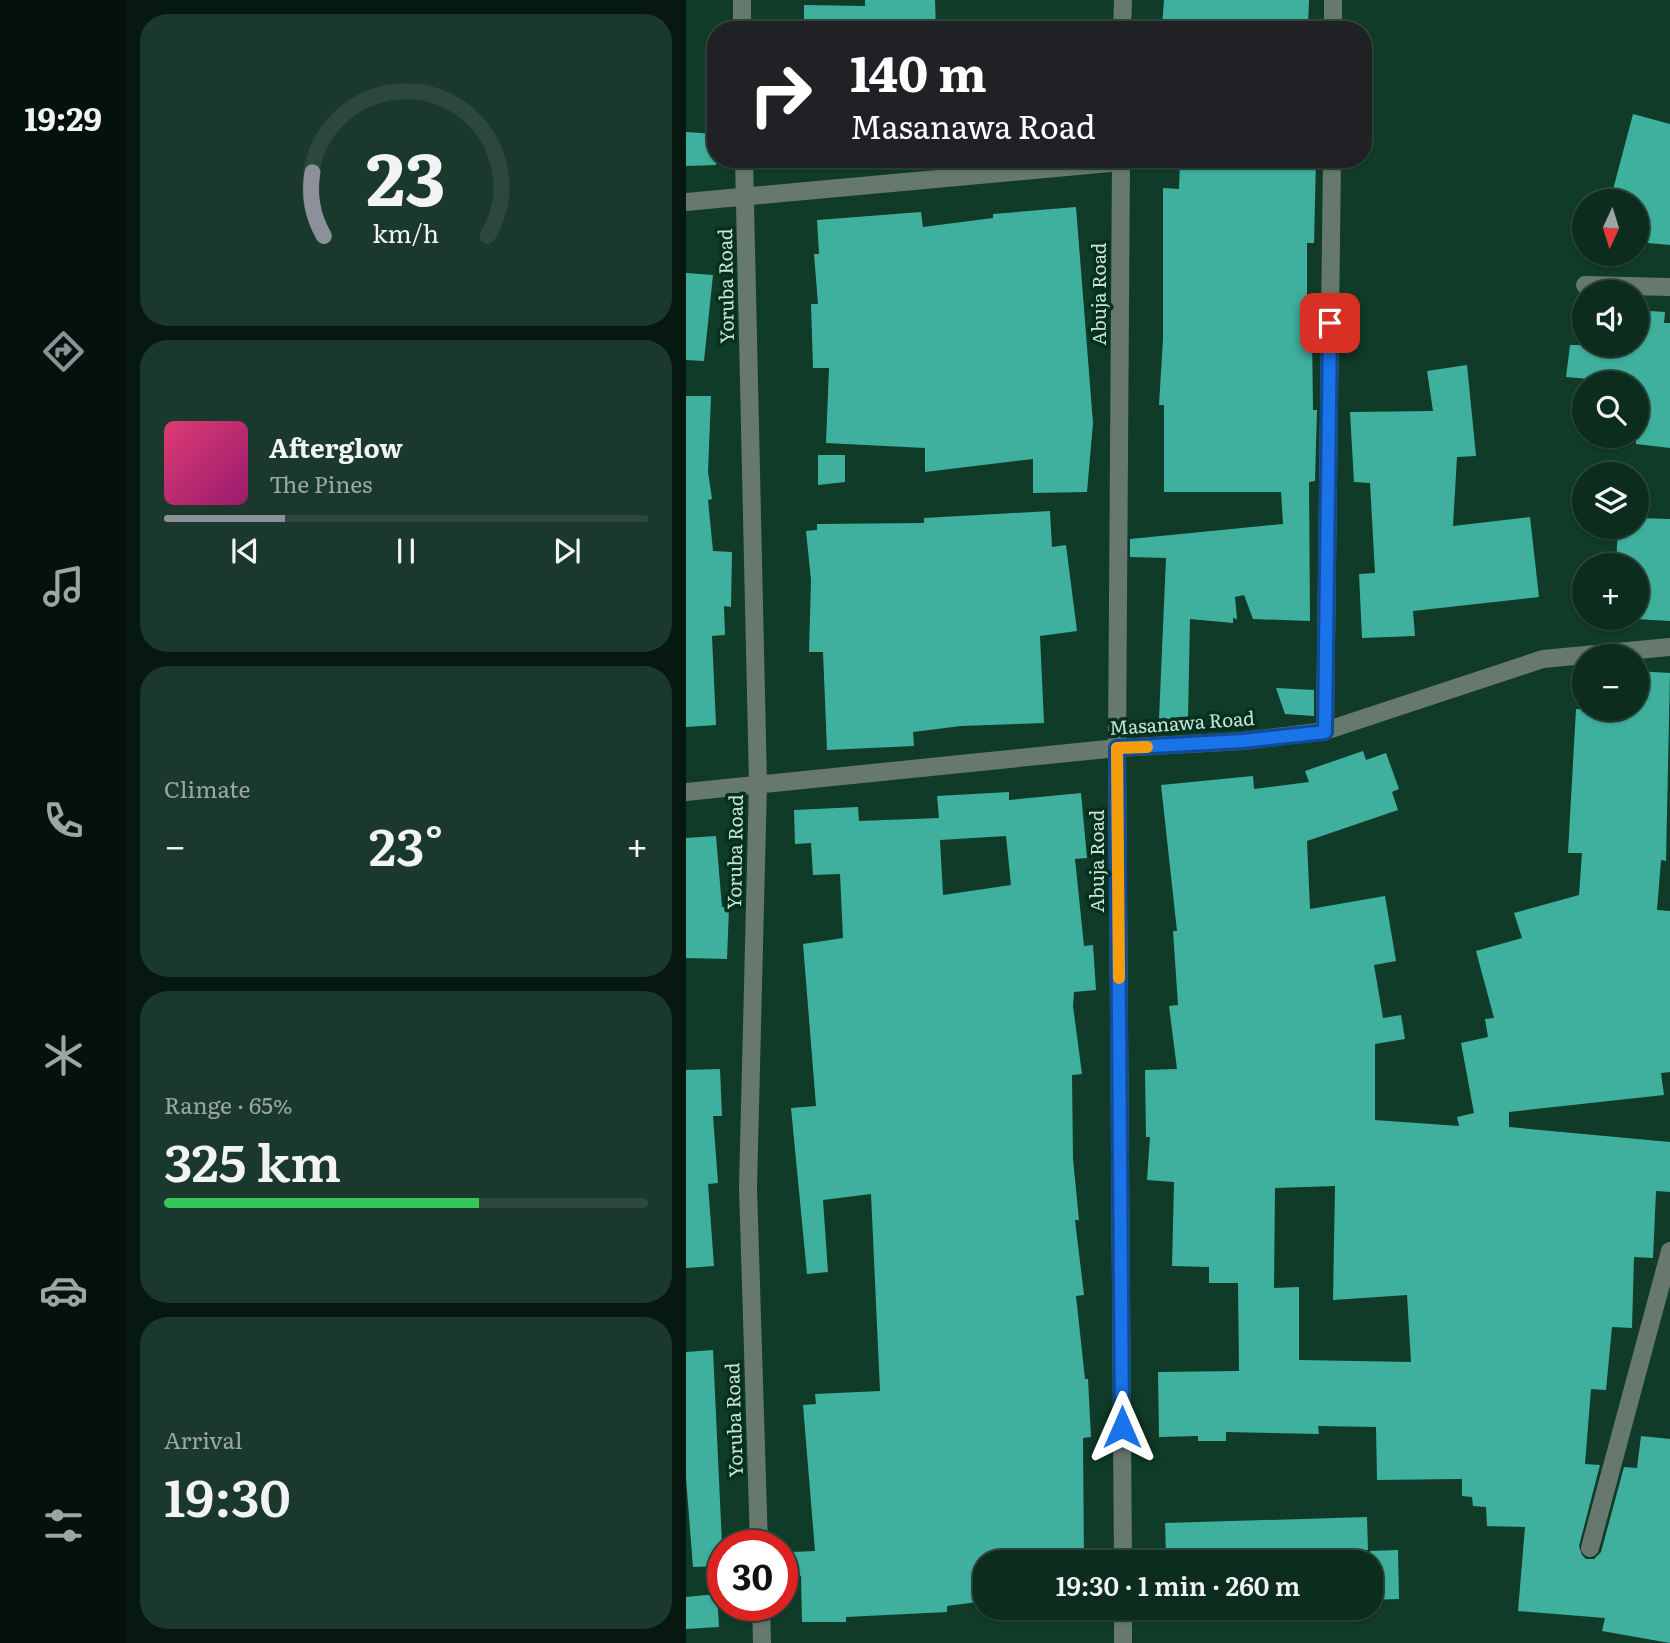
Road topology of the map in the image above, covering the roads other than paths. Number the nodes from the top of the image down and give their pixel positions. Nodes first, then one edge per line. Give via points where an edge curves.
1 (742, 0) edge
2 (1123, 0) edge
3 (1334, 0) edge
4 (742, 21) edge
5 (1122, 21) edge
6 (1333, 21) edge
7 (744, 168) edge
8 (1044, 168) edge
9 (1121, 168) edge
10 (1332, 168) edge
11 (745, 195) junction
12 (686, 202) edge
13 (1649, 287) edge
14 (1670, 287) edge
15 (1670, 647) edge
16 (1325, 732) junction
17 (1117, 748) junction
18 (758, 784) junction
19 (686, 792) edge
20 (1670, 1251) edge
21 (759, 1530) edge
22 (1590, 1548) dead end
23 (1123, 1550) edge
24 (1123, 1620) edge
25 (761, 1621) edge
26 (762, 1643) edge
27 (1124, 1643) edge

1 - 4 street
2 - 5 street
3 - 6 street
7 - 11 street, Yoruba Road
8 - 11 street
9 - 17 street, Abuja Road
10 - 16 street
11 - 12 street
11 - 18 street, Yoruba Road
13 - 14 street
15 - 16 street, Masanawa Road via 1543,659
16 - 17 street, Masanawa Road
17 - 18 street, Masanawa Road
17 - 23 street, Abuja Road
18 - 19 street, Masanawa Road
18 - 21 street, Yoruba Road via 748,1188
20 - 22 street
24 - 27 street
25 - 26 street

